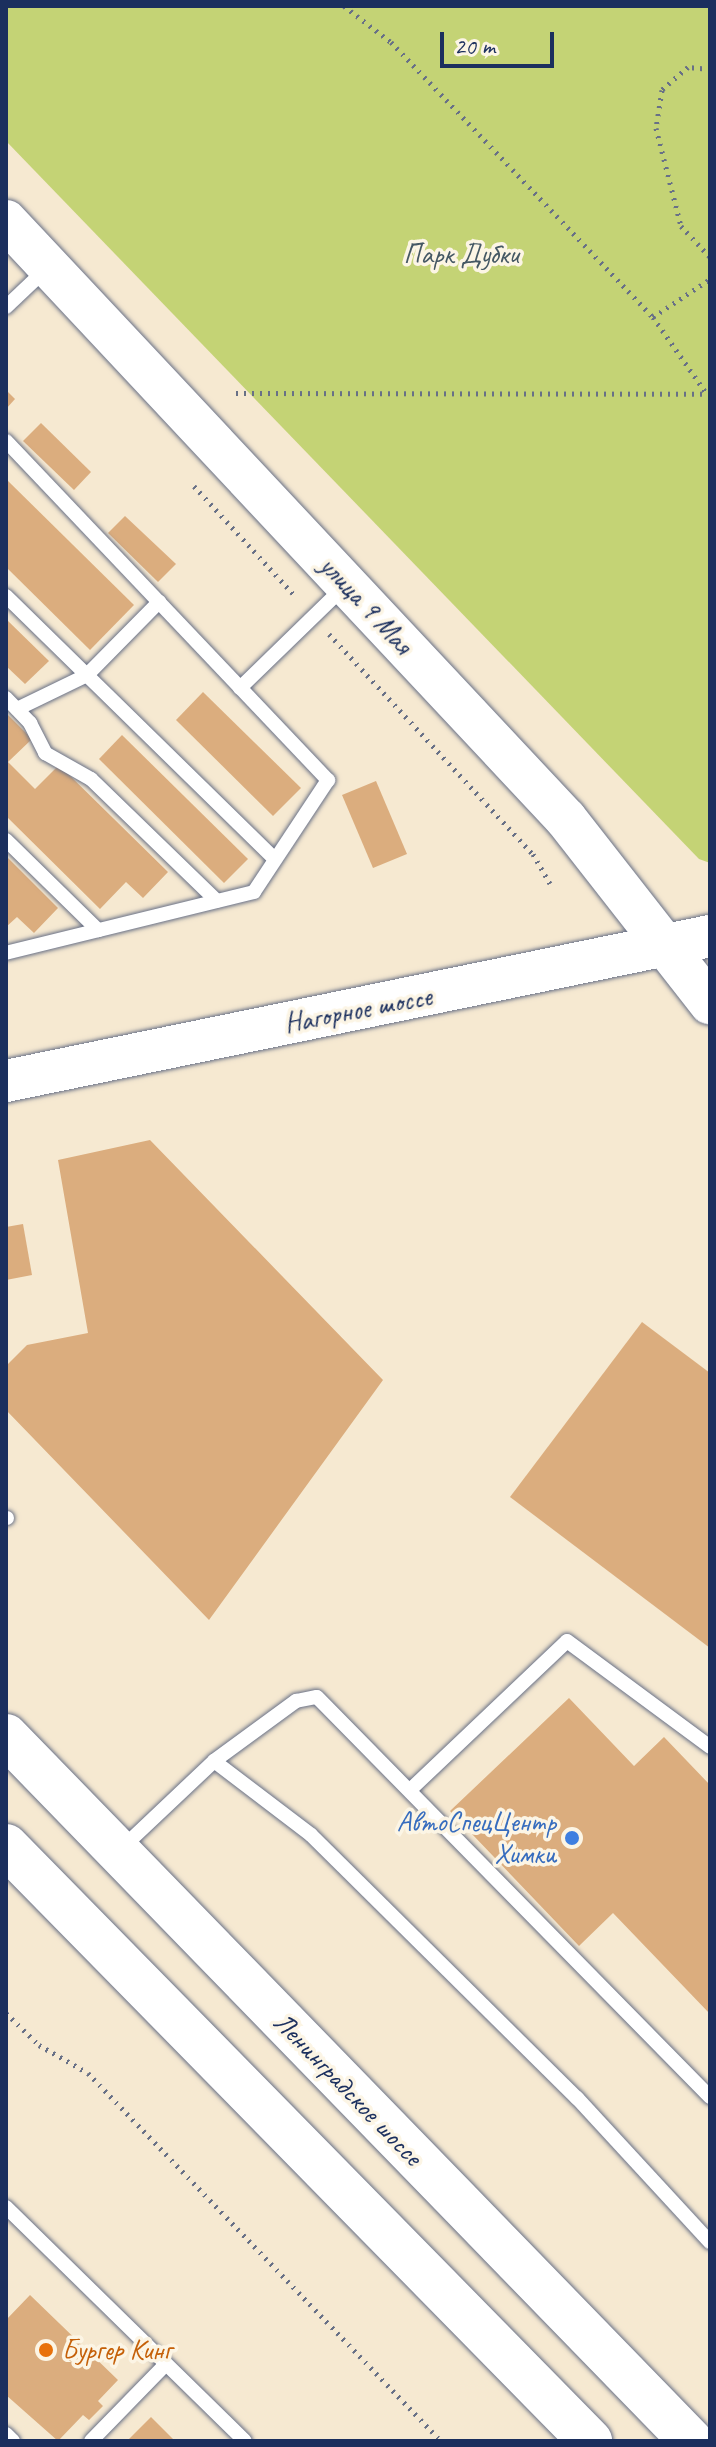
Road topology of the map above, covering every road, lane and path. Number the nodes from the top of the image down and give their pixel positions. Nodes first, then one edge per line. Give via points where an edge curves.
1 (344, 6) edge
2 (710, 69) edge
3 (6, 221) edge
4 (710, 257) edge
5 (49, 266) junction
6 (710, 279) edge
7 (6, 307) edge
8 (653, 317) junction
9 (236, 393) dead end
10 (709, 394) edge
11 (6, 441) edge
12 (189, 480) dead end
13 (346, 585) junction
14 (6, 596) edge
15 (159, 602) junction
16 (314, 617) junction
17 (87, 675) junction
18 (240, 688) junction
19 (11, 704) edge
20 (6, 840) edge
21 (275, 859) junction
22 (550, 884) dead end
23 (217, 901) junction
24 (98, 930) junction
25 (710, 936) edge
26 (665, 947) junction
27 (6, 953) edge
28 (710, 1003) edge
29 (6, 1081) edge
30 (6, 1736) edge
31 (710, 1747) edge
32 (214, 1761) junction
33 (410, 1790) junction
34 (6, 1846) edge
35 (118, 1851) junction
36 (6, 2013) edge
37 (710, 2097) edge
38 (6, 2207) edge
39 (710, 2242) edge
40 (166, 2364) junction
41 (6, 2434) edge
42 (13, 2441) edge
43 (91, 2441) edge
44 (245, 2441) edge
45 (441, 2441) edge
46 (590, 2441) edge
47 (691, 2441) edge

1 - 8 path via 391,42
2 - 4 path via 688,67 662,90 656,128 681,226
3 - 5 main road, улица 9 Мая
5 - 7 lane
5 - 13 main road, улица 9 Мая
6 - 8 path
8 - 10 path
9 - 10 path
11 - 15 lane
12 - 16 path
13 - 16 lane
13 - 26 main road, улица 9 Мая via 566,819
14 - 17 lane
15 - 17 lane
15 - 18 lane
16 - 18 lane
16 - 22 path via 533,854
17 - 19 lane
17 - 21 lane
18 - 21 lane via 328,780
19 - 23 lane via 45,753 91,779
20 - 24 lane
21 - 23 lane via 254,892
23 - 24 lane
24 - 27 lane
25 - 26 main road, Нагорное шоссе
26 - 28 main road, улица 9 Мая
26 - 29 main road, Нагорное шоссе
30 - 35 highway, Ленинградское шоссе
31 - 33 lane via 567,1641
32 - 33 lane via 296,1701 317,1697
32 - 35 lane
32 - 39 lane via 311,1835 577,2098
33 - 37 lane
34 - 46 highway
35 - 47 highway, Ленинградское шоссе
36 - 45 path via 39,2045 88,2073
38 - 40 lane
40 - 43 lane
40 - 44 lane
41 - 42 lane

